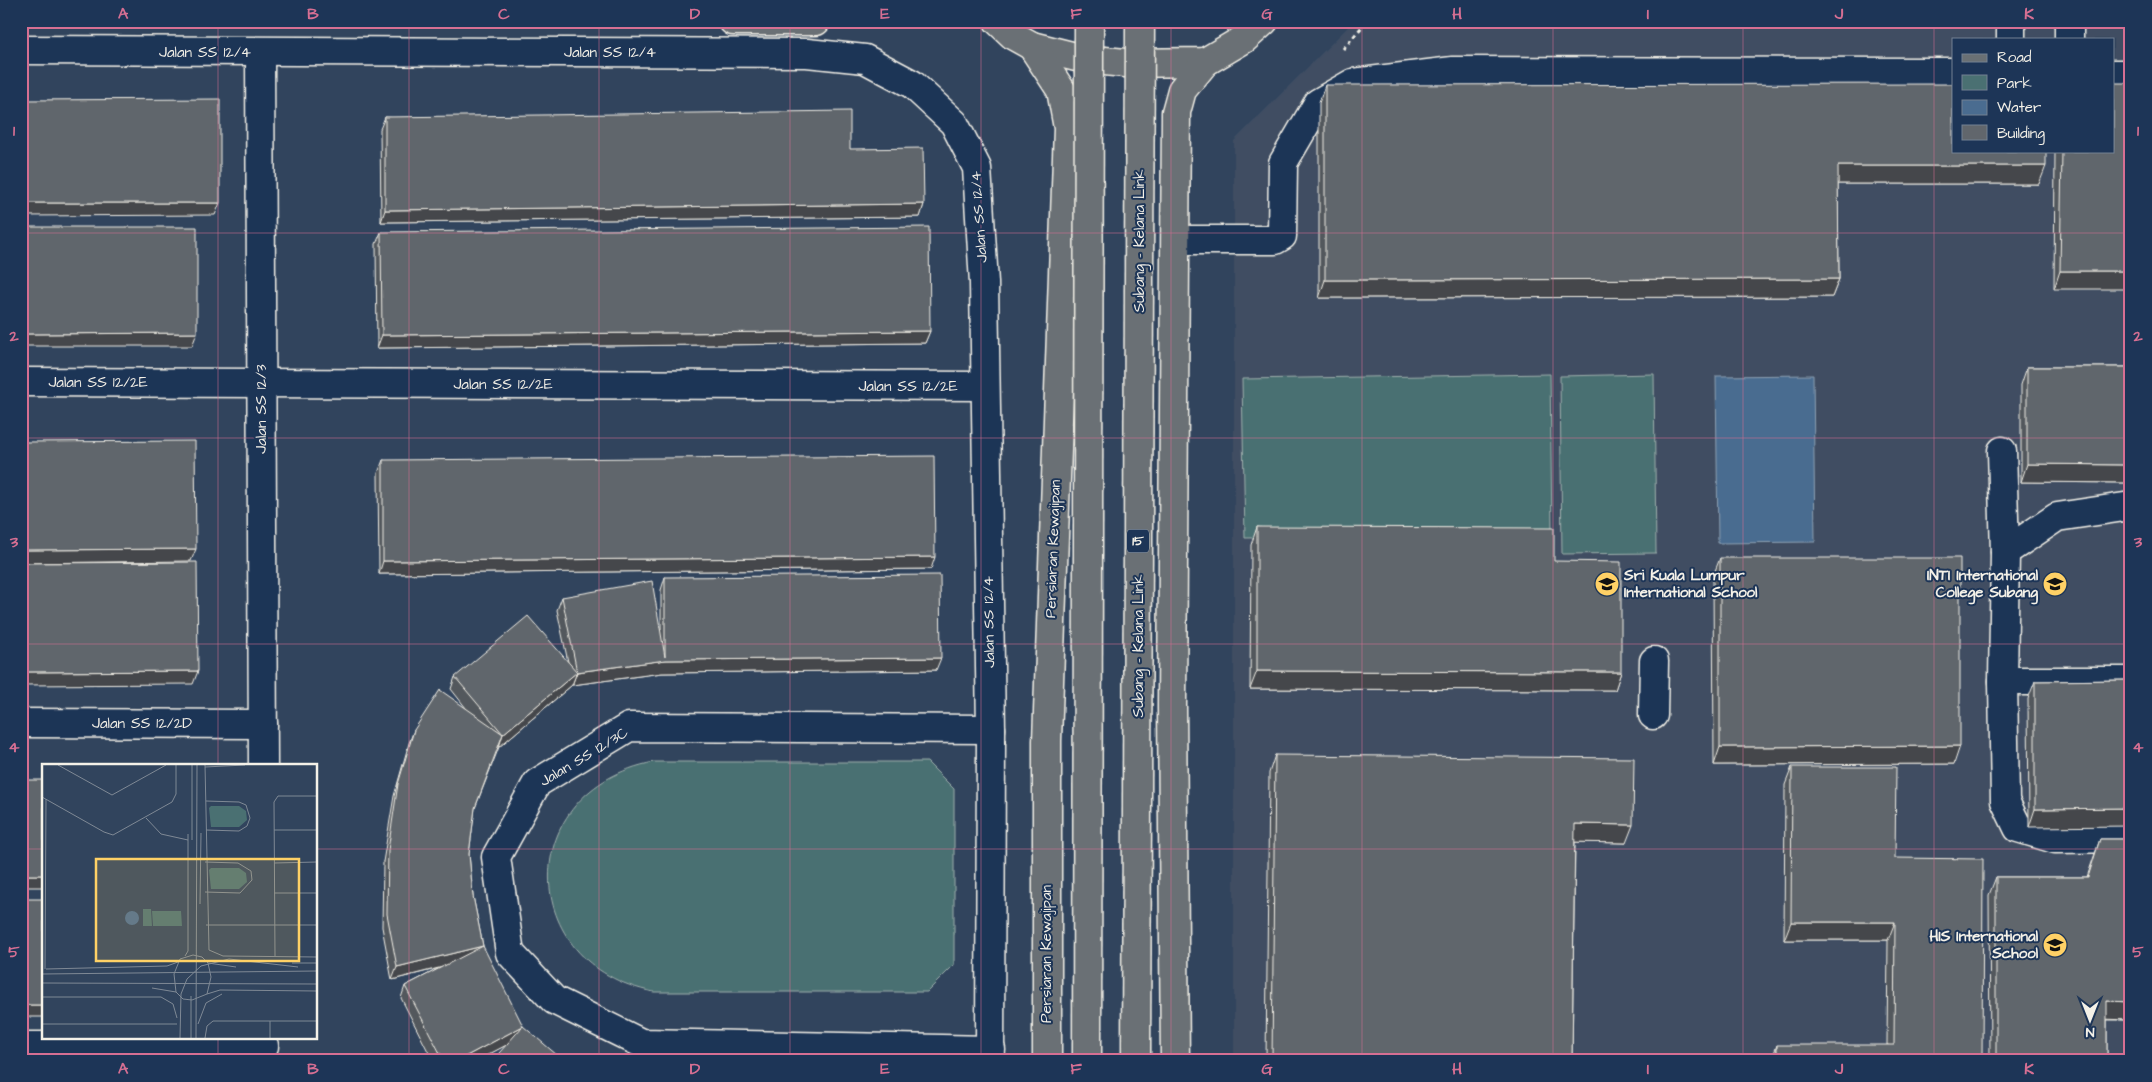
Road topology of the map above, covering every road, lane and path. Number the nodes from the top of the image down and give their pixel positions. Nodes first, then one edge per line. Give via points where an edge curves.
1 (733, 21) edge
2 (816, 21) edge
3 (998, 21) edge
4 (1089, 21) edge
5 (1140, 21) edge
6 (1264, 21) edge
7 (2011, 21) edge
8 (2069, 21) edge
9 (2011, 38) edge
10 (2069, 38) edge
11 (1032, 46) junction
12 (21, 50) edge
13 (260, 52) junction
14 (1205, 62) junction
15 (1952, 72) edge
16 (2114, 74) edge
17 (2131, 74) edge
18 (1176, 240) junction
19 (21, 382) edge
20 (261, 383) junction
21 (984, 386) junction
22 (2002, 451) dead end
23 (2131, 506) edge
24 (2005, 552) junction
25 (1053, 554) junction
26 (1654, 660) dead end
27 (2003, 681) junction
28 (2131, 681) edge
29 (1653, 714) dead end
30 (21, 723) edge
31 (263, 724) junction
32 (991, 729) junction
33 (263, 764) edge
34 (2131, 838) edge
35 (21, 1046) edge
36 (264, 1048) edge
37 (990, 1055) edge
38 (1034, 1061) edge
39 (1047, 1061) edge
40 (1087, 1061) edge
41 (1136, 1061) edge
42 (1175, 1061) edge

1 - 2 main road
3 - 11 main road via 1014,36
4 - 40 main road, bridge
5 - 41 main road, Subang - Kelana Link / 15, bridge
6 - 14 main road via 1244,39
7 - 9 street
8 - 10 street
11 - 14 main road via 1084,59 1124,63
11 - 25 main road, Persiaran Kewajipan via 1061,90 1068,128
12 - 13 street, Jalan SS 12/4
13 - 20 street, Jalan SS 12/3
13 - 21 street, Jalan SS 12/4 via 807,53 865,59 912,84 954,123 977,168 984,283
14 - 18 main road via 1182,90 1176,112
15 - 18 street via 1453,71 1354,83 1318,103 1283,163 1282,236 1275,240
16 - 17 street
18 - 42 main road via 1172,706
19 - 20 street, Jalan SS 12/2E
20 - 21 street, Jalan SS 12/2E
20 - 31 street, Jalan SS 12/3
21 - 32 street, Jalan SS 12/4
22 - 24 street
23 - 24 street via 2057,517
24 - 27 street
25 - 38 main road via 1033,733
25 - 39 main road, Persiaran Kewajipan via 1047,750
26 - 29 street
27 - 28 street
27 - 34 street via 2005,801 2018,828 2054,839
30 - 31 street, Jalan SS 12/2D
31 - 33 street, Jalan SS 12/3
32 - 37 street, Jalan SS 12/4
32 - 37 street, Jalan SS 12/3C via 628,727 537,783 496,857 510,953 554,1000 642,1043
35 - 36 street

